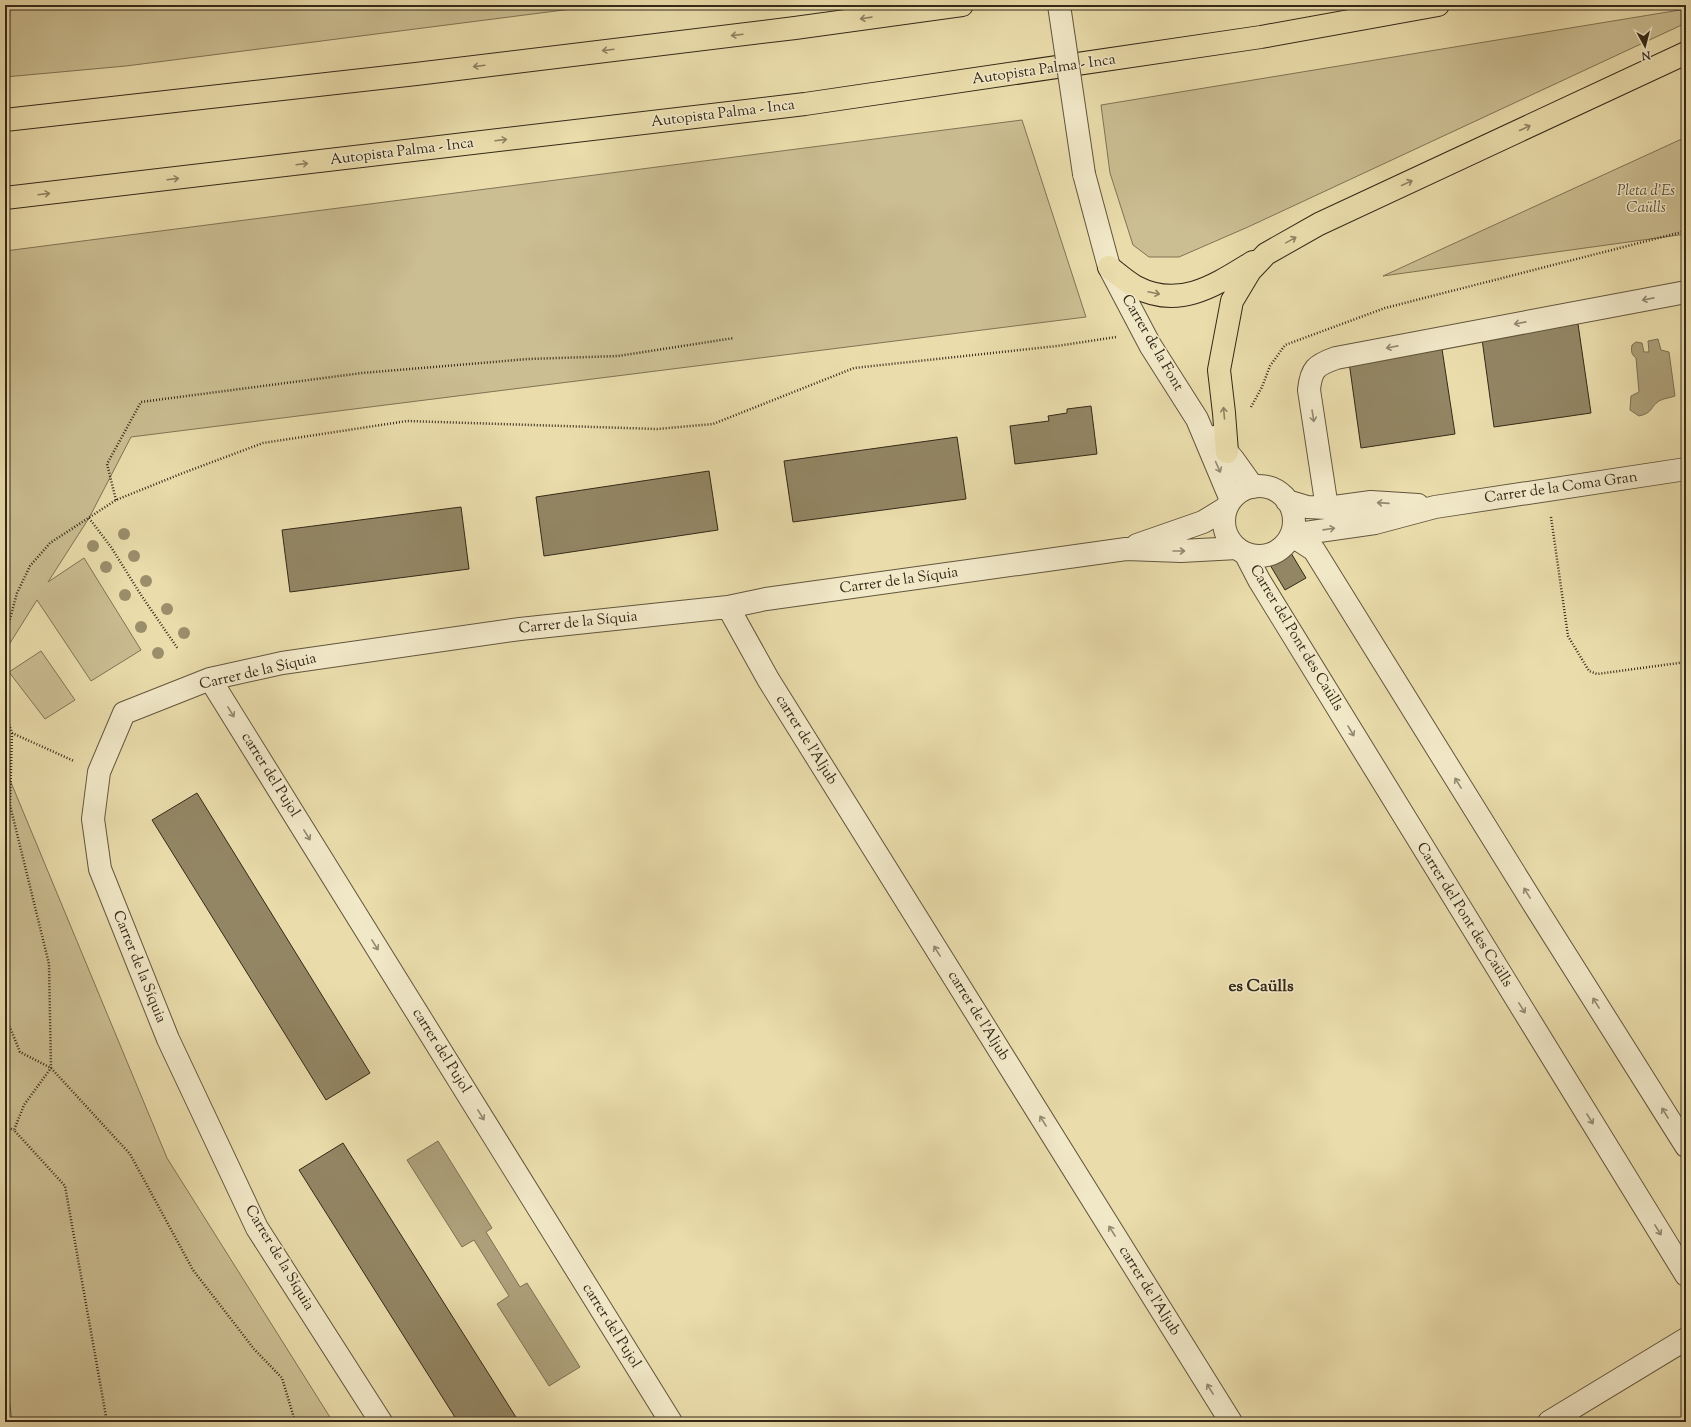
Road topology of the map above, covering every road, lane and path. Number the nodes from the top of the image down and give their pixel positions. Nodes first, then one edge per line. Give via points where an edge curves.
1 (962, 5) edge
2 (1059, 5) edge
3 (1438, 5) edge
4 (1686, 53) edge
5 (5, 120) edge
6 (5, 198) edge
7 (1686, 231) edge
8 (1266, 254) junction
9 (1109, 267) junction
10 (1686, 292) edge
11 (1118, 336) dead end
12 (734, 338) dead end
13 (1248, 410) dead end
14 (1196, 419) junction
15 (1227, 452) junction
16 (1686, 469) edge
17 (1253, 487) junction
18 (116, 500) junction
19 (1288, 501) junction
20 (1228, 504) junction
21 (1435, 507) junction
22 (1327, 508) junction
23 (1551, 517) dead end
24 (89, 518) junction
25 (1291, 535) junction
26 (1126, 549) junction
27 (1241, 550) junction
28 (728, 607) junction
29 (5, 637) edge
30 (178, 649) dead end
31 (1686, 662) edge
32 (210, 679) junction
33 (5, 713) edge
34 (12, 733) junction
35 (99, 772) junction
36 (5, 1015) edge
37 (51, 1068) junction
38 (5, 1127) edge
39 (14, 1130) junction
40 (1686, 1146) edge
41 (1686, 1275) edge
42 (1686, 1339) edge
43 (107, 1422) edge
44 (294, 1422) edge
45 (381, 1422) edge
46 (671, 1422) edge
47 (1231, 1422) edge
48 (1549, 1422) edge

1 -> 5 highway via 424,73
2 - 9 street, Carrer de la Font, bridge via 1084,174
6 -> 3 highway, Autopista Palma - Inca via 805,104 1261,38
8 -> 4 highway via 1319,224
7 - 13 path via 1385,308 1285,345 1270,366 1254,405
9 -> 8 highway via 1136,287 1153,294 1187,295 1204,290
15 -> 8 highway via 1219,370 1232,301 1250,271
9 - 14 street, Carrer de la Font via 1150,345
10 -> 22 street via 1323,362 1314,369 1309,390
11 - 18 path via 1057,346 854,368 713,424 656,430 407,421 263,443
12 - 18 path via 618,356 528,359 362,373 141,402 107,464
14 - 15 street, Carrer de la Font
14 -> 20 street, Carrer de la Font
15 - 17 street, Carrer de la Font
16 - 21 street, Carrer de la Coma Gran
17 - 19 street via 1270,488
17 - 20 street via 1244,489
18 - 24 path
19 - 22 street, Carrer de la Coma Gran via 1307,507
19 - 25 street via 1294,518
20 - 26 street, Carrer de la Síquia via 1203,522
20 - 27 street via 1224,517 1227,534
21 -> 22 street, Carrer de la Coma Gran via 1371,502
25 -> 21 street, Carrer de la Coma Gran via 1375,523
23 - 31 path via 1568,636 1589,671 1597,674
24 - 29 path via 50,543 30,566 17,593
24 - 30 path
25 - 27 street via 1271,553 1254,555
40 -> 25 street via 1314,550
26 -> 27 street, Carrer de la Síquia via 1181,552
26 - 28 street, Carrer de la Síquia via 766,599
27 -> 41 street, Carrer del Pont des Caülls
28 - 32 street, Carrer de la Síquia via 520,629 282,663
47 -> 28 street, carrer de l'Aljub via 768,679
32 - 35 street, Carrer de la Síquia via 124,713
32 -> 46 street, carrer del Pujol
33 - 34 path
34 - 35 path
34 - 37 path via 10,805 49,964
35 - 45 street, Carrer de la Síquia via 93,819 100,869 168,1038 257,1228
36 - 37 path via 20,1052
37 - 39 path via 24,1105
37 - 44 path via 130,1154 193,1270 254,1349 282,1378
38 - 39 path
39 - 43 path via 65,1186
42 - 48 street

